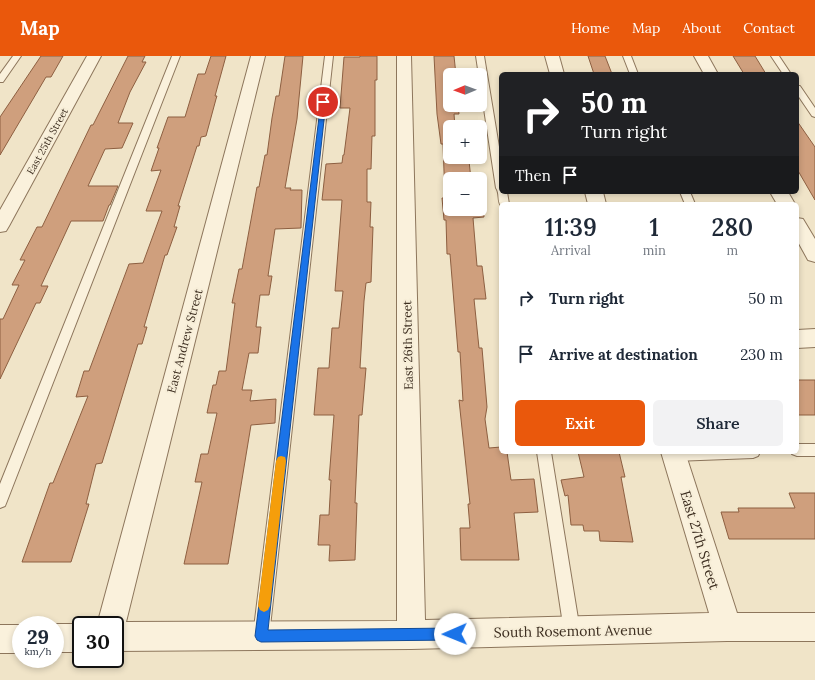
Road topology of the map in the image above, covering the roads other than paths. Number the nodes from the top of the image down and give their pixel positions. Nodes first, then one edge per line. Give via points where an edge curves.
1 (17, 56) edge
2 (94, 56) edge
3 (176, 56) edge
4 (258, 56) edge
5 (328, 56) edge
6 (404, 56) edge
7 (480, 56) edge
8 (552, 56) edge
9 (627, 56) edge
10 (701, 56) edge
11 (775, 56) edge
12 (557, 72) edge
13 (633, 72) edge
14 (710, 72) edge
15 (786, 72) edge
16 (0, 80) edge
17 (799, 91) edge
18 (815, 114) edge
19 (499, 175) edge
20 (0, 226) edge
21 (799, 228) edge
22 (815, 256) edge
23 (799, 338) edge
24 (815, 338) edge
25 (799, 450) edge
26 (815, 450) edge
27 (544, 454) edge
28 (674, 454) edge
29 (0, 501) edge
30 (113, 616) edge
31 (727, 627) junction
32 (815, 627) edge
33 (572, 631) junction
34 (411, 635) junction
35 (261, 636) junction
36 (124, 637) edge
37 (0, 639) edge
38 (12, 639) edge

1 - 16 lane
2 - 20 street, East 25th Street
3 - 29 lane
4 - 30 street, East Andrew Street
5 - 35 lane
6 - 34 street, East 26th Street
7 - 19 lane
8 - 12 street
9 - 13 lane
10 - 14 street
11 - 15 lane
17 - 18 lane
21 - 22 street
23 - 24 street
25 - 26 lane
27 - 33 lane
28 - 31 street, East 27th Street
31 - 32 street, South Rosemont Avenue
31 - 33 street, South Rosemont Avenue
33 - 34 street, South Rosemont Avenue
34 - 35 street, South Rosemont Avenue
35 - 36 street, South Rosemont Avenue
37 - 38 street

